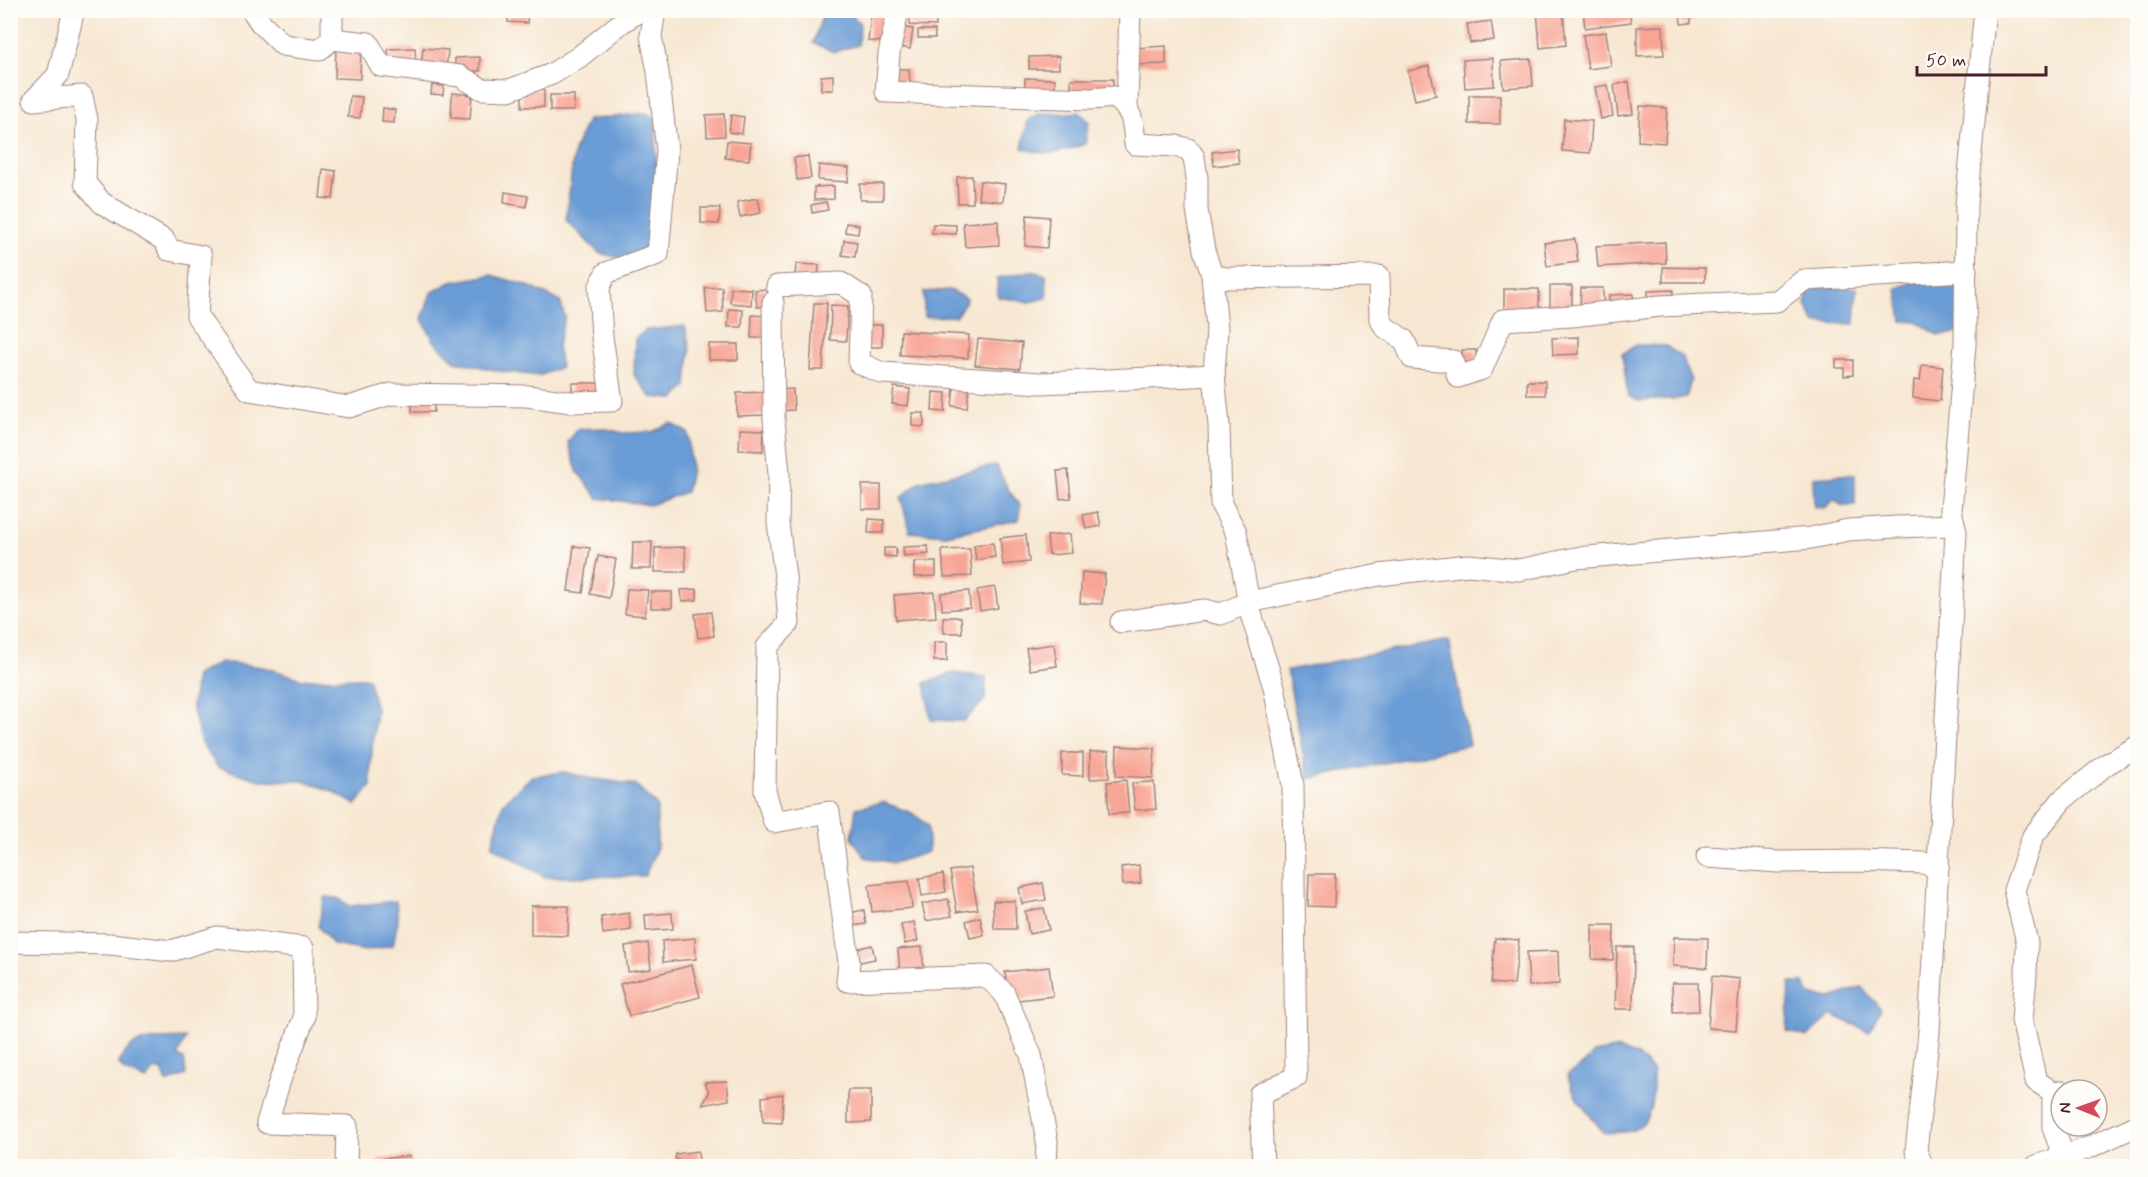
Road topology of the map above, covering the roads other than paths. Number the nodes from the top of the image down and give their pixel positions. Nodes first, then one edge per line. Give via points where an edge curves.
1 (74, 10) edge
2 (252, 10) edge
3 (332, 10) edge
4 (641, 10) edge
5 (655, 10) edge
6 (898, 10) edge
7 (1130, 10) edge
8 (1985, 10) edge
9 (332, 39) junction
10 (1127, 106) junction
11 (1966, 271) junction
12 (1212, 274) junction
13 (1214, 375) junction
14 (1954, 525) junction
15 (1249, 602) junction
16 (1121, 622) dead end
17 (2138, 746) edge
18 (1707, 857) dead end
19 (1938, 867) junction
20 (10, 942) edge
21 (2049, 1085) edge
22 (2138, 1125) edge
23 (2057, 1138) edge
24 (2064, 1157) junction
25 (346, 1167) edge
26 (1046, 1167) edge
27 (1263, 1167) edge
28 (1923, 1167) edge
29 (2036, 1167) edge

1 - 5 street via 58,75 33,100 82,96 87,120 85,183 102,203 164,240 169,250 201,256 197,316 249,390 349,407 391,394 612,401 599,288 606,273 658,254 667,151 651,36
2 - 9 street via 283,45 318,50
3 - 9 street
4 - 9 street via 552,74 509,90 482,90 460,76 381,66 368,43
6 - 10 street via 886,92 1115,97
7 - 10 street
8 - 11 street via 1966,204
10 - 12 street via 1133,119 1135,144 1176,146 1188,149 1194,157 1203,250
11 - 12 street via 1804,280 1777,301 1660,306 1503,320 1482,369 1458,377 1453,360 1412,358 1404,340 1385,327 1380,319 1379,276 1227,279
11 - 14 street via 1965,345 1951,510
12 - 13 street via 1217,329
13 - 15 street via 1221,504 1236,532
13 - 26 street via 1041,383 882,373 859,363 861,296 841,283 775,294 778,523 789,623 767,647 765,791 774,822 829,812 849,962 847,981 986,976 1004,993 1031,1054 1047,1141
14 - 15 street via 1848,530 1810,538 1576,558 1519,570 1468,565 1379,575
14 - 19 street
15 - 16 street via 1221,614 1204,610
15 - 27 street via 1274,687 1293,785 1296,1077 1260,1094
17 - 21 street via 2107,764 2062,800 2032,836 2014,890 2027,942 2022,1020 2036,1080
18 - 19 street via 1923,863
19 - 28 street via 1929,1032 1916,1152
20 - 25 street via 110,944 171,951 217,937 303,948 304,1018 267,1123 347,1126
22 - 24 street
23 - 24 street
24 - 29 street

